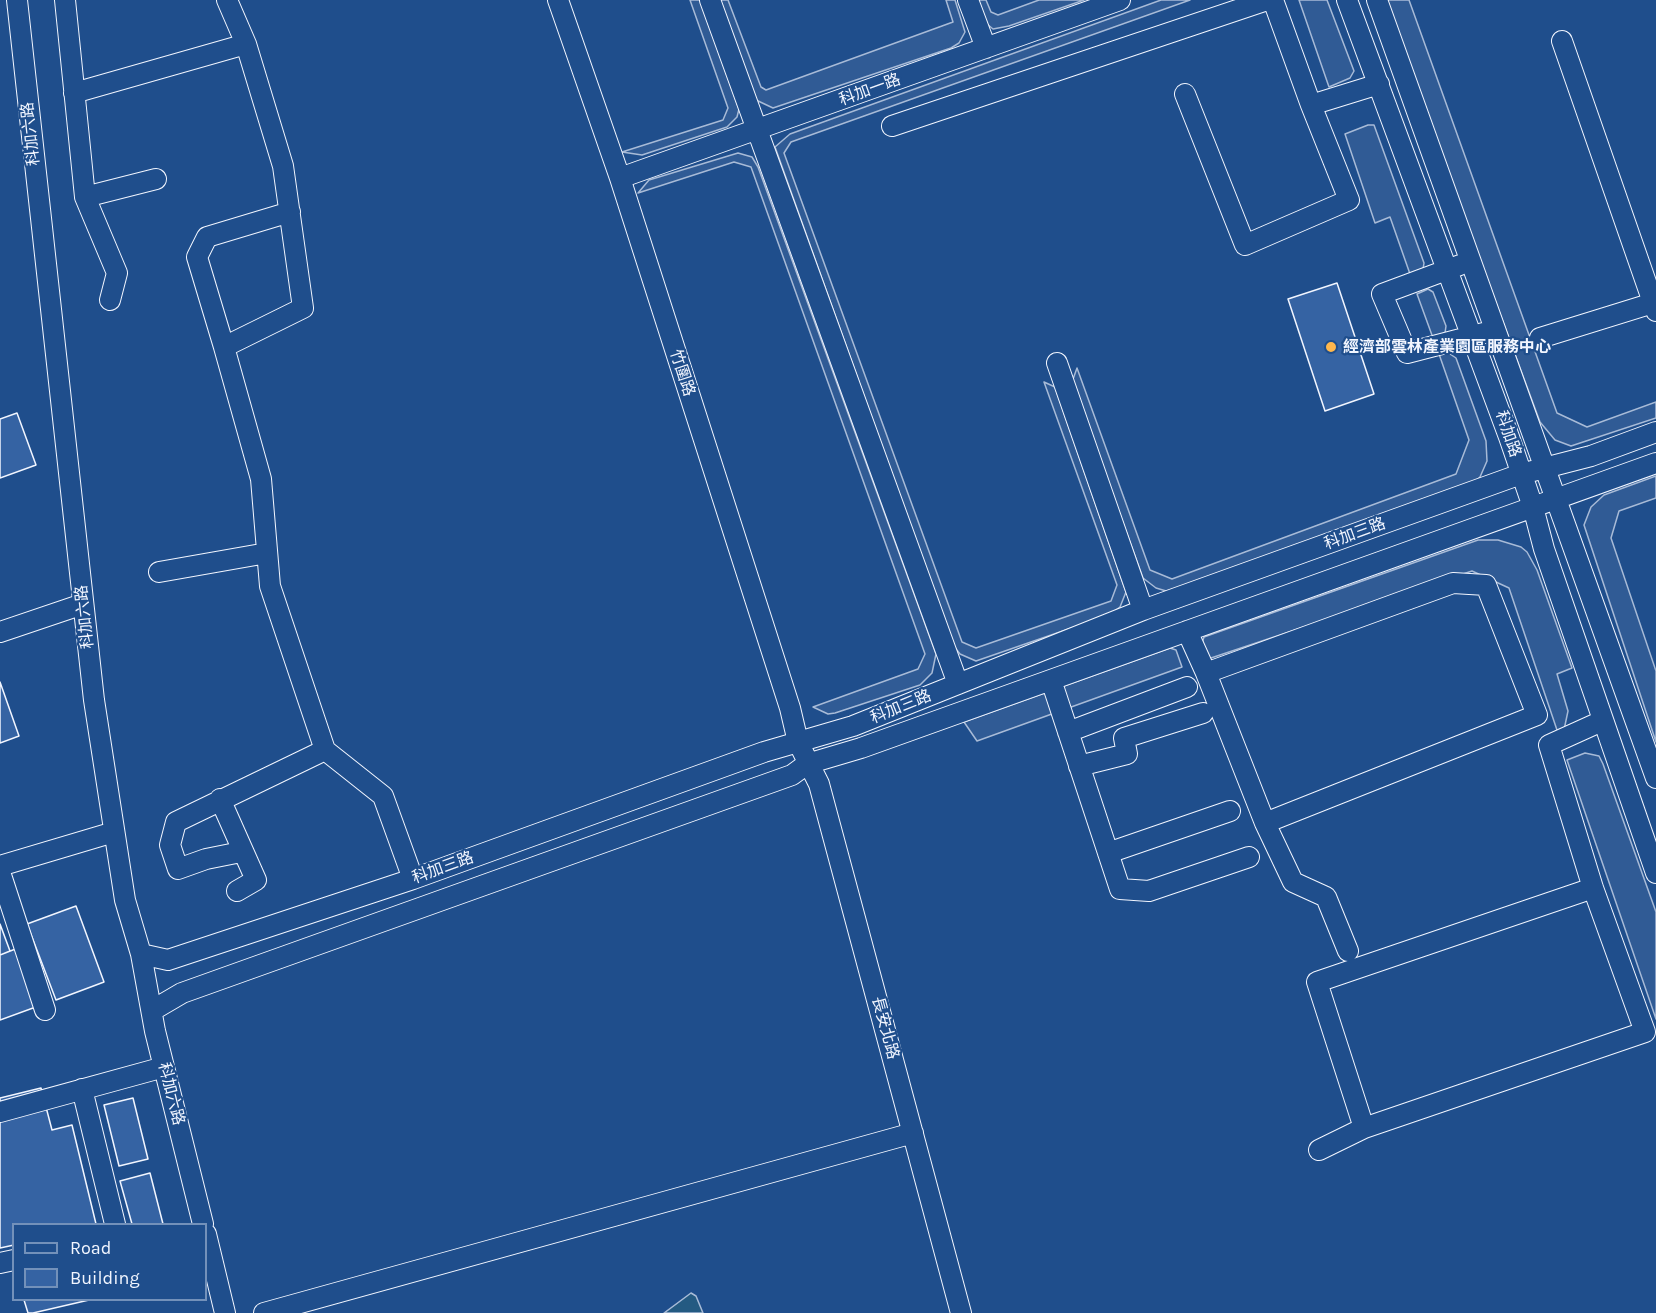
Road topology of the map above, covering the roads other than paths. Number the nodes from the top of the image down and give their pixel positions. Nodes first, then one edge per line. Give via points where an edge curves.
1 (17, 0) edge
2 (65, 0) edge
3 (227, 0) edge
4 (558, 0) edge
5 (710, 0) edge
6 (968, 0) edge
7 (1120, 0) edge
8 (1267, 0) edge
9 (1273, 0) edge
10 (1347, 0) edge
11 (1377, 0) edge
12 (1562, 41) dead end
13 (246, 44) junction
14 (986, 48) junction
15 (1379, 84) junction
16 (74, 93) junction
17 (1185, 94) dead end
18 (1311, 105) junction
19 (892, 126) dead end
20 (757, 131) junction
21 (620, 178) junction
22 (156, 179) dead end
23 (85, 197) junction
24 (290, 212) junction
25 (1471, 261) junction
26 (1448, 270) junction
27 (110, 300) dead end
28 (1654, 307) edge
29 (1496, 330) junction
30 (1472, 336) junction
31 (1540, 338) dead end
32 (224, 347) junction
33 (1057, 363) dead end
34 (1656, 432) edge
35 (1656, 463) edge
36 (1546, 467) junction
37 (1521, 474) junction
38 (1557, 499) junction
39 (1533, 507) junction
40 (267, 553) junction
41 (159, 572) dead end
42 (83, 604) junction
43 (1143, 610) junction
44 (1187, 631) junction
45 (0, 632) edge
46 (1206, 673) junction
47 (1051, 680) junction
48 (958, 684) junction
49 (1187, 687) dead end
50 (1203, 713) dead end
51 (1537, 715) junction
52 (1602, 721) junction
53 (1068, 732) junction
54 (1549, 745) junction
55 (325, 750) junction
56 (802, 750) junction
57 (1079, 766) junction
58 (1655, 773) edge
59 (220, 799) junction
60 (1230, 811) dead end
61 (1265, 823) junction
62 (114, 832) junction
63 (241, 852) junction
64 (1108, 853) junction
65 (1249, 857) dead end
66 (0, 866) edge
67 (0, 872) edge
68 (1656, 873) edge
69 (413, 879) junction
70 (1593, 888) junction
71 (237, 891) dead end
72 (1348, 951) dead end
73 (141, 954) junction
74 (45, 1010) dead end
75 (153, 1010) junction
76 (164, 1067) junction
77 (82, 1089) junction
78 (0, 1112) edge
79 (1364, 1128) junction
80 (913, 1134) junction
81 (1319, 1150) dead end
82 (115, 1223) edge
83 (203, 1223) edge
84 (207, 1238) edge
85 (225, 1313) edge
86 (264, 1313) edge
87 (961, 1313) edge

1 - 42 street, 科加六路
2 - 16 street
3 - 13 street
4 - 21 street, 竹圍路
5 - 20 street
6 - 14 street
7 - 14 street, 科加一路
8 - 19 street
9 - 18 street
10 - 15 street, 科加路
11 - 25 street, 科加路
12 - 28 street
13 - 16 street
13 - 24 street via 283,166
14 - 20 street, 科加一路
15 - 18 street
15 - 26 street, 科加路
16 - 23 street
17 - 18 street via 1245,245 1349,200
20 - 21 street, 科加一路
20 - 48 street
21 - 56 street, 竹圍路
22 - 23 street
23 - 27 street via 117,273
24 - 32 street via 303,308
24 - 32 street via 207,237 197,257
25 - 26 street
25 - 29 street, 科加路
26 - 30 street, 科加路
26 - 30 street via 1382,294 1407,352
28 - 31 street
29 - 30 street
29 - 36 street, 科加路
30 - 37 street, 科加路
32 - 40 street via 261,479
33 - 43 street
34 - 36 street, 科加三路 via 1591,456
35 - 38 street, 科加三路
36 - 37 street, 科加三路
36 - 38 street, 科加路
37 - 39 street, 科加路
37 - 43 street, 科加三路
38 - 39 street, 科加三路
38 - 58 street, 科加路
39 - 44 street, 科加三路
39 - 52 street, 科加路
40 - 41 street
40 - 55 street via 270,586
42 - 45 street
42 - 62 street, 科加六路
43 - 48 street, 科加三路
44 - 46 street
44 - 47 street, 科加三路
46 - 51 street via 1453,583 1486,585
46 - 61 street
47 - 53 street
47 - 56 street, 科加三路 via 861,748
48 - 56 street, 科加三路
49 - 53 street
50 - 57 street via 1124,738 1127,754
51 - 54 street
51 - 61 street
52 - 54 street
52 - 68 street, 科加路
53 - 57 street
54 - 70 street
55 - 59 street
55 - 69 street via 383,796
56 - 69 street, 科加三路
56 - 75 street, 科加三路 via 792,776 182,993
56 - 80 street, 長安北路 via 819,784
57 - 64 street
59 - 63 street
59 - 63 street via 176,822 170,845 178,869
60 - 64 street
61 - 72 street via 1293,882 1326,897
62 - 66 street
62 - 73 street, 科加六路 via 125,900
63 - 71 street via 256,880
64 - 65 street via 1120,889 1149,891
67 - 74 street
69 - 73 street, 科加三路 via 168,960
70 - 79 street via 1317,982
70 - 79 street via 1645,1032
73 - 75 street, 科加六路
75 - 76 street, 科加六路
76 - 77 street
76 - 83 street, 科加六路
77 - 78 street
77 - 82 street
79 - 81 street
80 - 86 street
80 - 87 street, 長安北路
84 - 85 street

